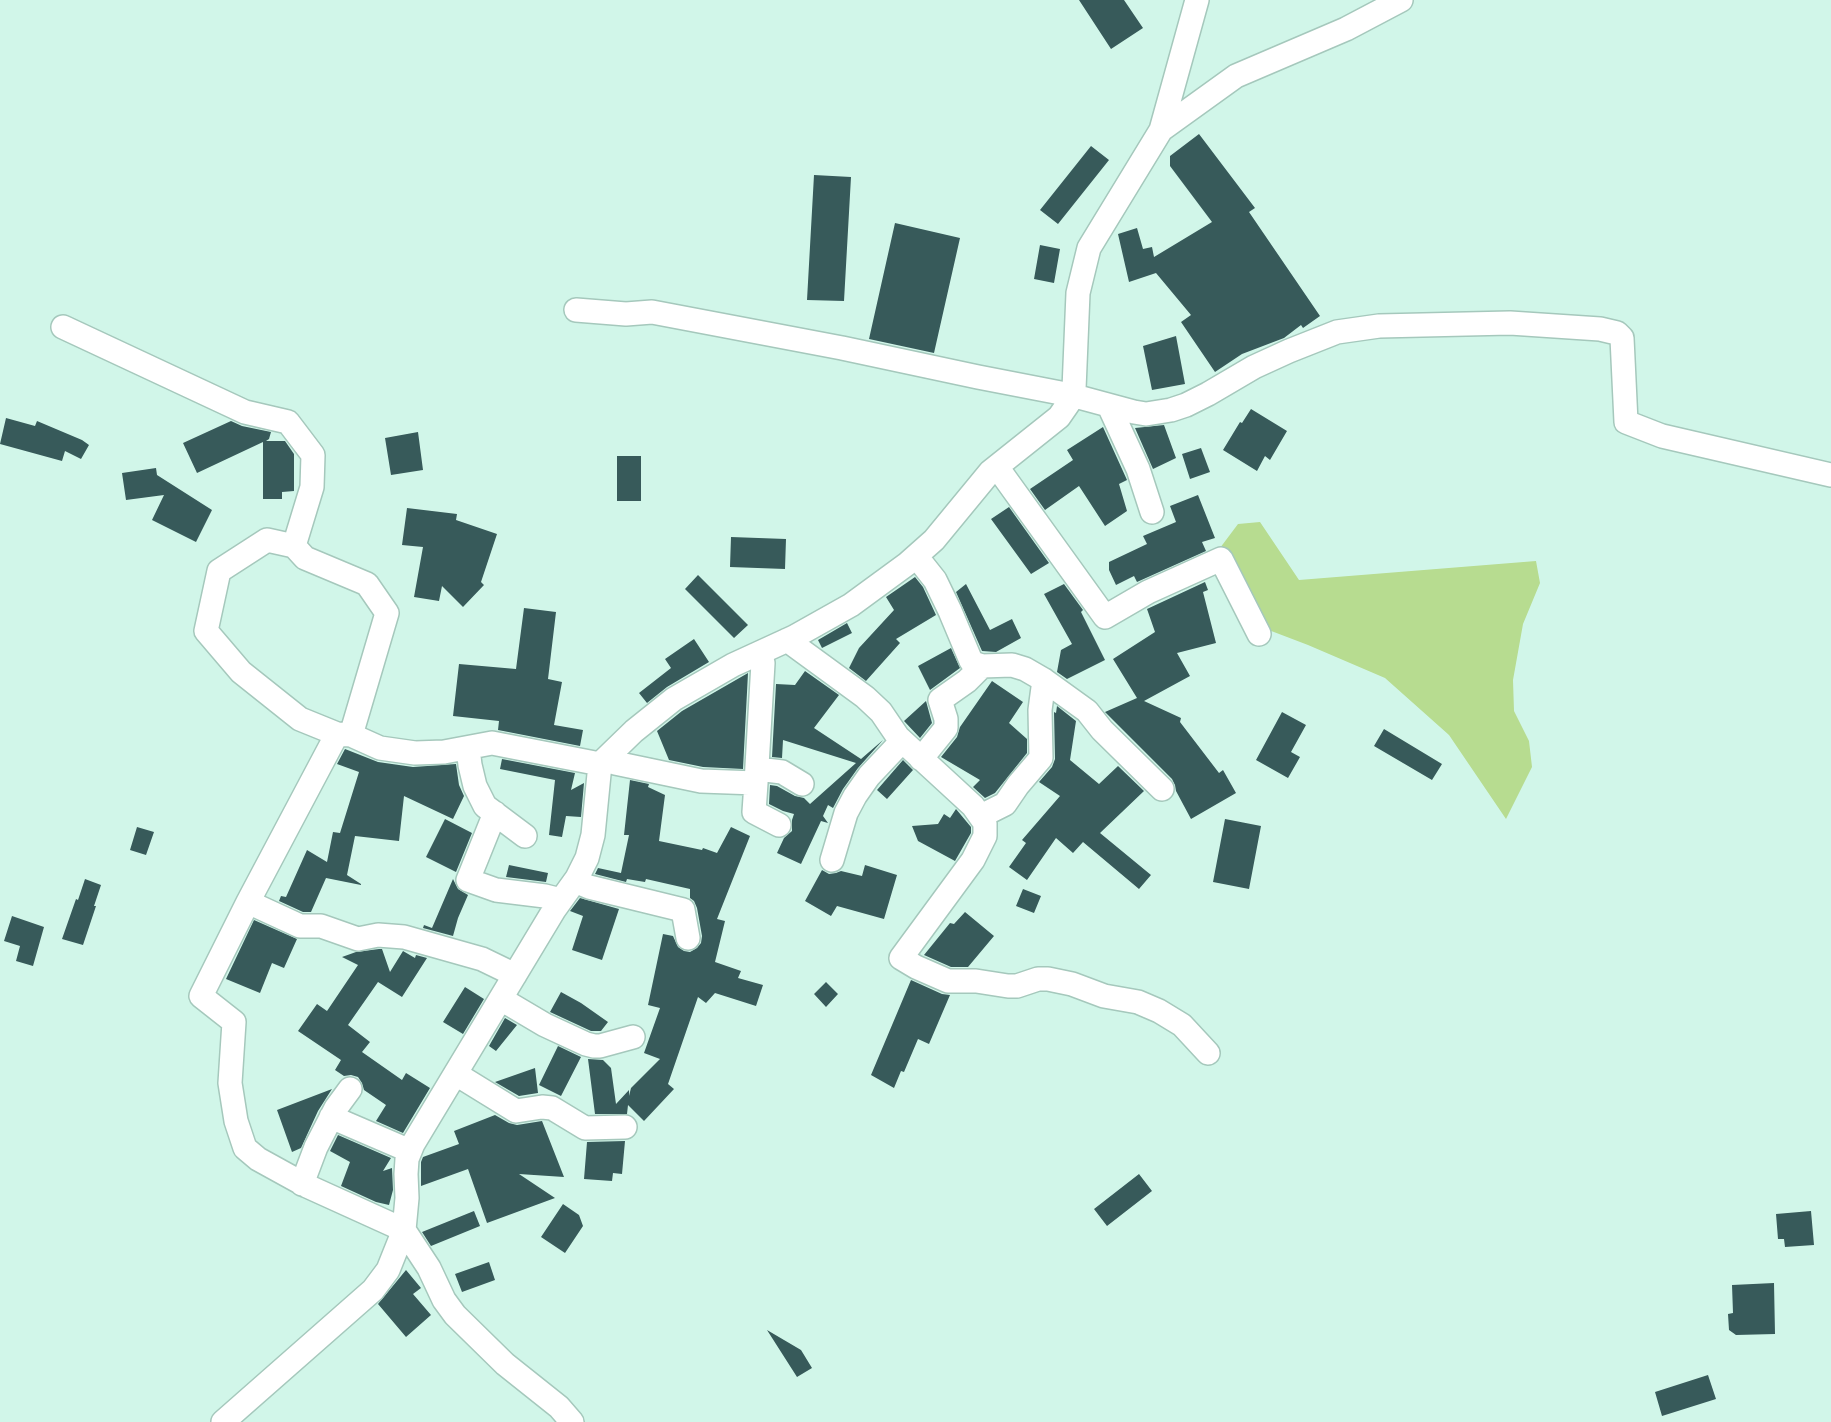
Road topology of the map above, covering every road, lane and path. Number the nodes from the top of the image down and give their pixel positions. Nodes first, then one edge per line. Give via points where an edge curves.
1 (1197, 0) edge
2 (1401, 0) edge
3 (1161, 130) junction
4 (576, 310) dead end
5 (63, 327) dead end
6 (1071, 395) junction
7 (1109, 406) junction
8 (997, 467) junction
9 (1831, 475) edge
10 (1152, 512) dead end
11 (294, 546) junction
12 (916, 556) junction
13 (1259, 634) dead end
14 (788, 640) junction
15 (760, 653) junction
16 (982, 666) junction
17 (1044, 680) junction
18 (344, 735) junction
19 (902, 741) junction
20 (468, 748) junction
21 (921, 759) junction
22 (604, 760) junction
23 (756, 776) junction
24 (802, 784) dead end
25 (1162, 789) dead end
26 (495, 813) junction
27 (981, 816) junction
28 (779, 825) dead end
29 (524, 836) dead end
30 (832, 860) dead end
31 (575, 881) junction
32 (561, 900) junction
33 (248, 902) junction
34 (688, 938) dead end
35 (515, 975) junction
36 (501, 999) junction
37 (633, 1037) dead end
38 (1209, 1053) dead end
39 (456, 1074) junction
40 (350, 1089) dead end
41 (331, 1117) junction
42 (625, 1127) dead end
43 (410, 1151) junction
44 (302, 1184) junction
45 (404, 1230) junction
46 (223, 1422) edge
47 (572, 1422) edge

1 - 3 street
2 - 3 street via 1236,76
3 - 6 street via 1090,248 1078,293
4 - 6 street via 652,312
5 - 11 street via 245,412 288,422 313,455 312,487
6 - 7 street
6 - 8 street via 1059,417
7 - 9 street via 1146,414 1171,410 1254,367 1337,332 1379,326 1510,323 1600,329 1622,338 1626,422 1662,436
7 - 10 street
8 - 12 street
8 - 13 street via 1105,617 1221,559
11 - 18 street via 305,558 368,584 387,613
11 - 18 street via 268,540 219,571 206,631 241,672 300,719
12 - 14 street via 851,605
12 - 16 street via 935,580 971,661
14 - 15 street
14 - 19 street via 865,697
15 - 22 street via 674,698
15 - 23 street
16 - 17 street via 1012,665
16 - 21 street via 940,700 946,728
17 - 25 street via 1087,711
17 - 27 street via 1041,758 1005,804
18 - 20 street via 380,748 415,753
18 - 33 street
19 - 21 street
19 - 30 street via 855,796
20 - 22 street via 492,743
20 - 26 street via 475,786 485,806
21 - 27 street
22 - 23 street via 690,779
22 - 31 street via 593,835
23 - 24 street via 782,772
23 - 28 street via 754,812
26 - 29 street
26 - 32 street via 468,880 496,890
27 - 38 street via 985,836 973,860 901,958 948,981 1017,986 1048,979 1138,1002 1182,1025
31 - 32 street
31 - 34 street via 684,910
32 - 35 street
33 - 35 street via 300,926 321,926 358,939 404,937 482,959
33 - 44 street via 201,996 234,1022 230,1083 245,1148
35 - 36 street
36 - 37 street via 586,1044 600,1046
36 - 39 street
39 - 42 street via 516,1111 552,1108 585,1128
39 - 43 street
40 - 41 street
41 - 43 street
41 - 44 street
43 - 45 street
44 - 45 street
45 - 46 street via 388,1270 373,1290
45 - 47 street via 454,1315

